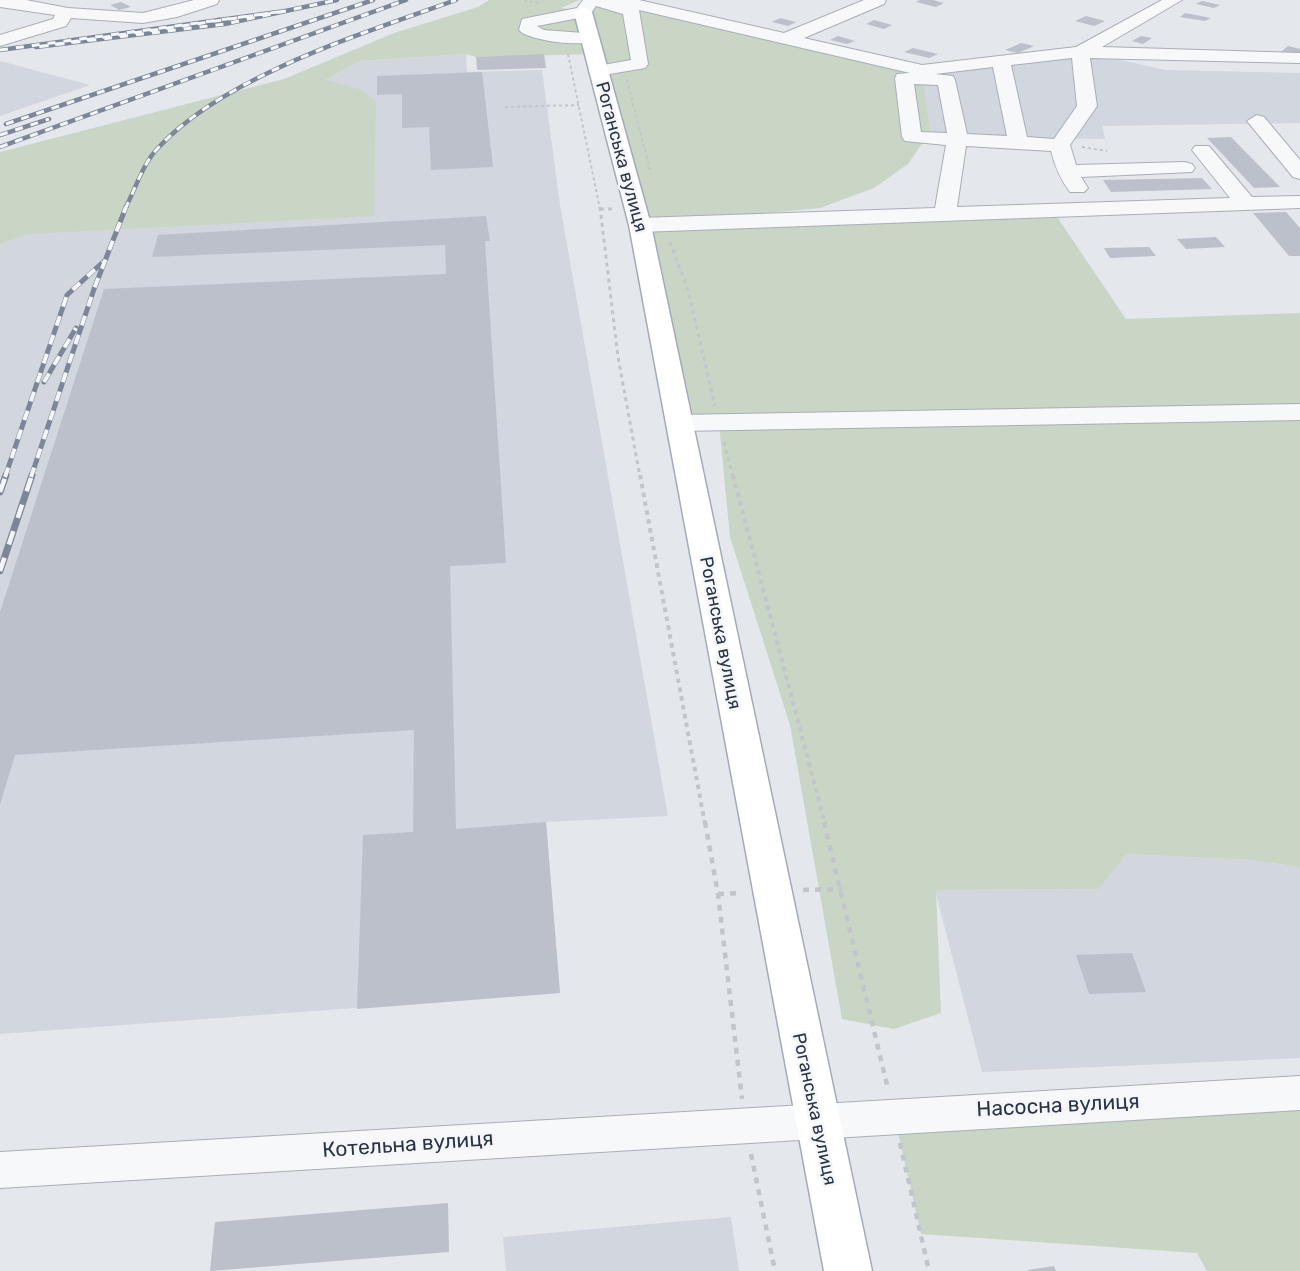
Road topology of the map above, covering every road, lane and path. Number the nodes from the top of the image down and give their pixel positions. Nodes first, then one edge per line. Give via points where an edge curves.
1 (211, 0) edge
2 (617, 0) edge
3 (878, 0) edge
4 (1174, 0) edge
5 (0, 2) edge
6 (588, 5) edge
7 (55, 7) edge
8 (565, 38) junction
9 (590, 38) junction
10 (788, 38) junction
11 (0, 41) edge
12 (1080, 52) junction
13 (1300, 58) edge
14 (1001, 61) junction
15 (598, 71) junction
16 (633, 73) dead end
17 (579, 105) junction
18 (506, 107) dead end
19 (1257, 121) dead end
20 (1018, 142) junction
21 (1060, 145) junction
22 (1202, 150) dead end
23 (1185, 168) dead end
24 (1067, 171) junction
25 (1300, 173) edge
26 (1300, 202) edge
27 (1246, 204) junction
28 (1089, 209) junction
29 (946, 214) junction
30 (652, 225) junction
31 (1300, 412) edge
32 (719, 422) junction
33 (679, 423) junction
34 (1300, 1093) edge
35 (894, 1116) junction
36 (816, 1120) junction
37 (745, 1124) junction
38 (0, 1170) edge
39 (775, 1271) edge
40 (848, 1271) edge
41 (929, 1271) edge

1 - 7 street via 143,18
2 - 10 street
3 - 10 street
4 - 12 street
5 - 7 street
6 - 8 street via 528,24 528,30 541,35
6 - 9 main road, Роганська вулиця
6 - 15 street via 620,6 631,11 640,60 639,64
7 - 11 street via 60,22
8 - 9 street
8 - 17 path
9 - 15 main road, Роганська вулиця
10 - 14 street via 922,70
12 - 13 street
12 - 14 street
12 - 21 street via 1087,106
14 - 20 street
15 - 30 main road, Роганська вулиця
16 - 30 path via 626,76
17 - 18 path
17 - 37 path via 600,209 618,357 718,894
19 - 25 street
20 - 21 street
20 - 29 street via 958,137
21 - 24 street
22 - 27 street
23 - 24 street
24 - 28 street
26 - 27 street
27 - 28 street
28 - 29 street
29 - 30 street
30 - 32 path via 688,290
30 - 33 main road, Роганська вулиця
31 - 32 street
32 - 33 street
32 - 35 path via 839,878
33 - 36 main road, Роганська вулиця
34 - 35 street, Насосна вулиця
35 - 36 street, Насосна вулиця
35 - 41 path
36 - 37 street, Котельна вулиця
36 - 40 main road, Роганська вулиця
37 - 38 street, Котельна вулиця
37 - 39 path

